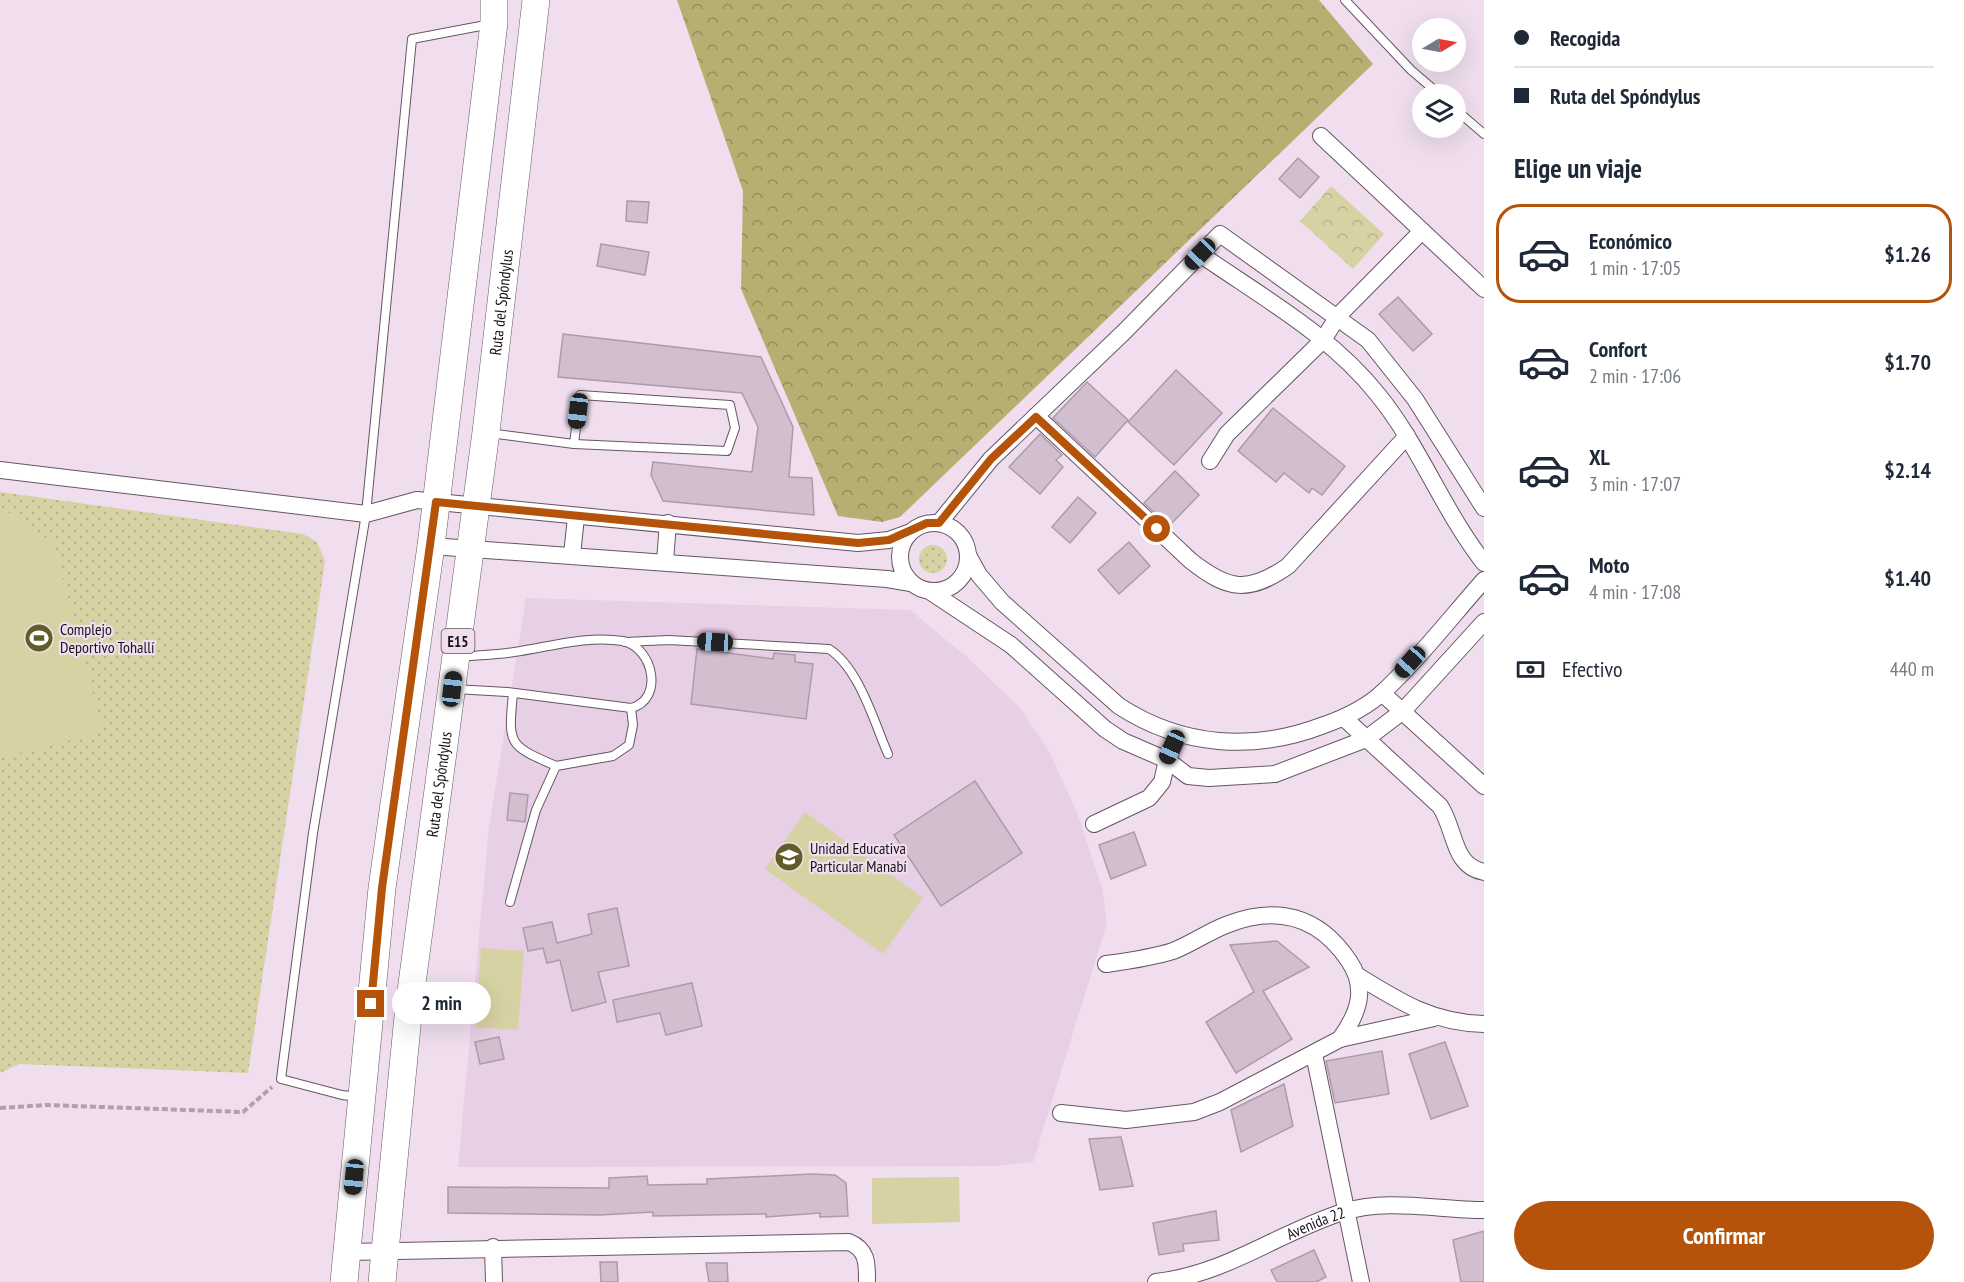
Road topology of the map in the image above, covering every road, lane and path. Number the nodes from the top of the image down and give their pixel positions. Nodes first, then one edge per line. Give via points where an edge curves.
1 (536, 0) edge
2 (1345, 0) edge
3 (494, 12) edge
4 (1427, 84) edge
5 (1466, 118) edge
6 (1484, 134) edge
7 (1321, 136) dead end
8 (1422, 231) junction
9 (1200, 254) junction
10 (1484, 289) edge
11 (1338, 316) junction
12 (1323, 340) junction
13 (1036, 417) junction
14 (1433, 426) junction
15 (486, 432) junction
16 (1409, 439) junction
17 (574, 444) junction
18 (1210, 461) dead end
19 (0, 470) edge
20 (436, 502) junction
21 (476, 506) junction
22 (1484, 508) edge
23 (366, 514) junction
24 (576, 517) junction
25 (939, 523) junction
26 (668, 524) junction
27 (908, 533) junction
28 (431, 546) junction
29 (470, 550) junction
30 (572, 555) junction
31 (968, 555) junction
32 (665, 561) junction
33 (1484, 563) edge
34 (1484, 580) edge
35 (911, 583) junction
36 (930, 592) junction
37 (1484, 622) edge
38 (625, 642) junction
39 (456, 657) junction
40 (1082, 673) junction
41 (452, 689) junction
42 (513, 693) junction
43 (1382, 693) junction
44 (1064, 695) junction
45 (631, 708) junction
46 (1403, 711) junction
47 (1344, 718) junction
48 (1178, 735) junction
49 (1366, 739) junction
50 (888, 754) dead end
51 (1167, 760) junction
52 (556, 766) junction
53 (1484, 786) edge
54 (1094, 824) dead end
55 (1484, 872) edge
56 (510, 902) dead end
57 (1106, 964) dead end
58 (1358, 976) junction
59 (1434, 1018) junction
60 (1484, 1024) edge
61 (1340, 1039) junction
62 (1314, 1054) junction
63 (281, 1079) junction
64 (362, 1097) junction
65 (0, 1108) edge
66 (1060, 1113) dead end
67 (1484, 1210) edge
68 (1346, 1211) junction
69 (493, 1247) junction
70 (348, 1252) junction
71 (386, 1252) junction
72 (344, 1282) edge
73 (382, 1282) edge
74 (494, 1282) edge
75 (867, 1282) edge
76 (1156, 1282) edge
77 (1361, 1282) edge

1 - 15 highway, Ruta del Spóndylus / E15
2 - 4 lane
3 - 20 highway, E15
3 - 23 lane via 412,39
5 - 6 lane
7 - 8 street
8 - 10 street
8 - 11 street
9 - 11 street via 1220,234
9 - 12 street
9 - 13 street
11 - 12 street
11 - 14 street via 1368,340
12 - 16 street via 1379,395
12 - 18 street via 1227,434
13 - 16 street via 1191,561 1214,579 1232,586 1272,577 1288,566
13 - 25 street via 991,459
14 - 16 street
14 - 22 street
15 - 17 lane
15 - 21 highway, Ruta del Spóndylus / E15
16 - 33 street
17 - 17 lane via 727,451 735,428 730,405 580,395
19 - 23 street
20 - 21 street
20 - 23 street via 417,500
20 - 28 highway, E15
21 - 24 street
21 - 29 highway, Ruta del Spóndylus / E15
23 - 63 lane via 313,833
24 - 26 street
24 - 30 street
25 - 27 street
25 - 31 street via 959,534
26 - 27 street via 858,543 889,540
26 - 32 street
27 - 35 street via 899,553 900,564
28 - 29 street
28 - 64 highway, E15 via 382,888
29 - 30 street
29 - 39 highway, Ruta del Spóndylus / E15
30 - 32 street
31 - 36 street via 961,578 942,591
31 - 40 street via 1002,602
32 - 35 street
34 - 43 street
35 - 36 street
36 - 44 street via 1011,645
37 - 46 street
38 - 39 lane via 593,640
38 - 45 lane via 642,652 650,663 647,697 641,706
38 - 50 lane via 669,640 829,649 842,657 851,670
39 - 41 highway, Ruta del Spóndylus / E15
40 - 44 street
40 - 48 street via 1139,719
41 - 42 lane
41 - 71 highway, Ruta del Spóndylus / E15 via 409,1006
42 - 45 lane
42 - 52 lane via 513,742 520,750
43 - 46 street
43 - 47 street
44 - 51 street via 1123,741
45 - 52 lane via 629,746 613,756
46 - 49 street
46 - 53 street
47 - 48 street via 1295,736 1247,743
47 - 49 street
48 - 51 street
49 - 51 street via 1275,774 1250,777 1188,776
49 - 55 street via 1440,806 1450,821 1457,852 1465,863
51 - 54 street via 1162,782 1149,798
52 - 56 lane via 536,810
57 - 58 street via 1149,958 1225,925 1273,914 1299,919 1322,930
58 - 59 street
58 - 61 street via 1360,998 1354,1019
59 - 60 street
59 - 61 street
61 - 62 street
62 - 66 street via 1194,1112 1126,1120
62 - 68 street
63 - 64 lane
63 - 65 path via 243,1112 46,1105
64 - 70 highway, E15
67 - 68 street, Avenida 22 via 1390,1206
68 - 76 street, Avenida 22 via 1313,1222 1217,1269
68 - 77 street
69 - 71 street
69 - 74 street
69 - 75 street via 849,1242 858,1245 866,1257
70 - 71 street
70 - 72 highway, E15
71 - 73 highway, Ruta del Spóndylus / E15

